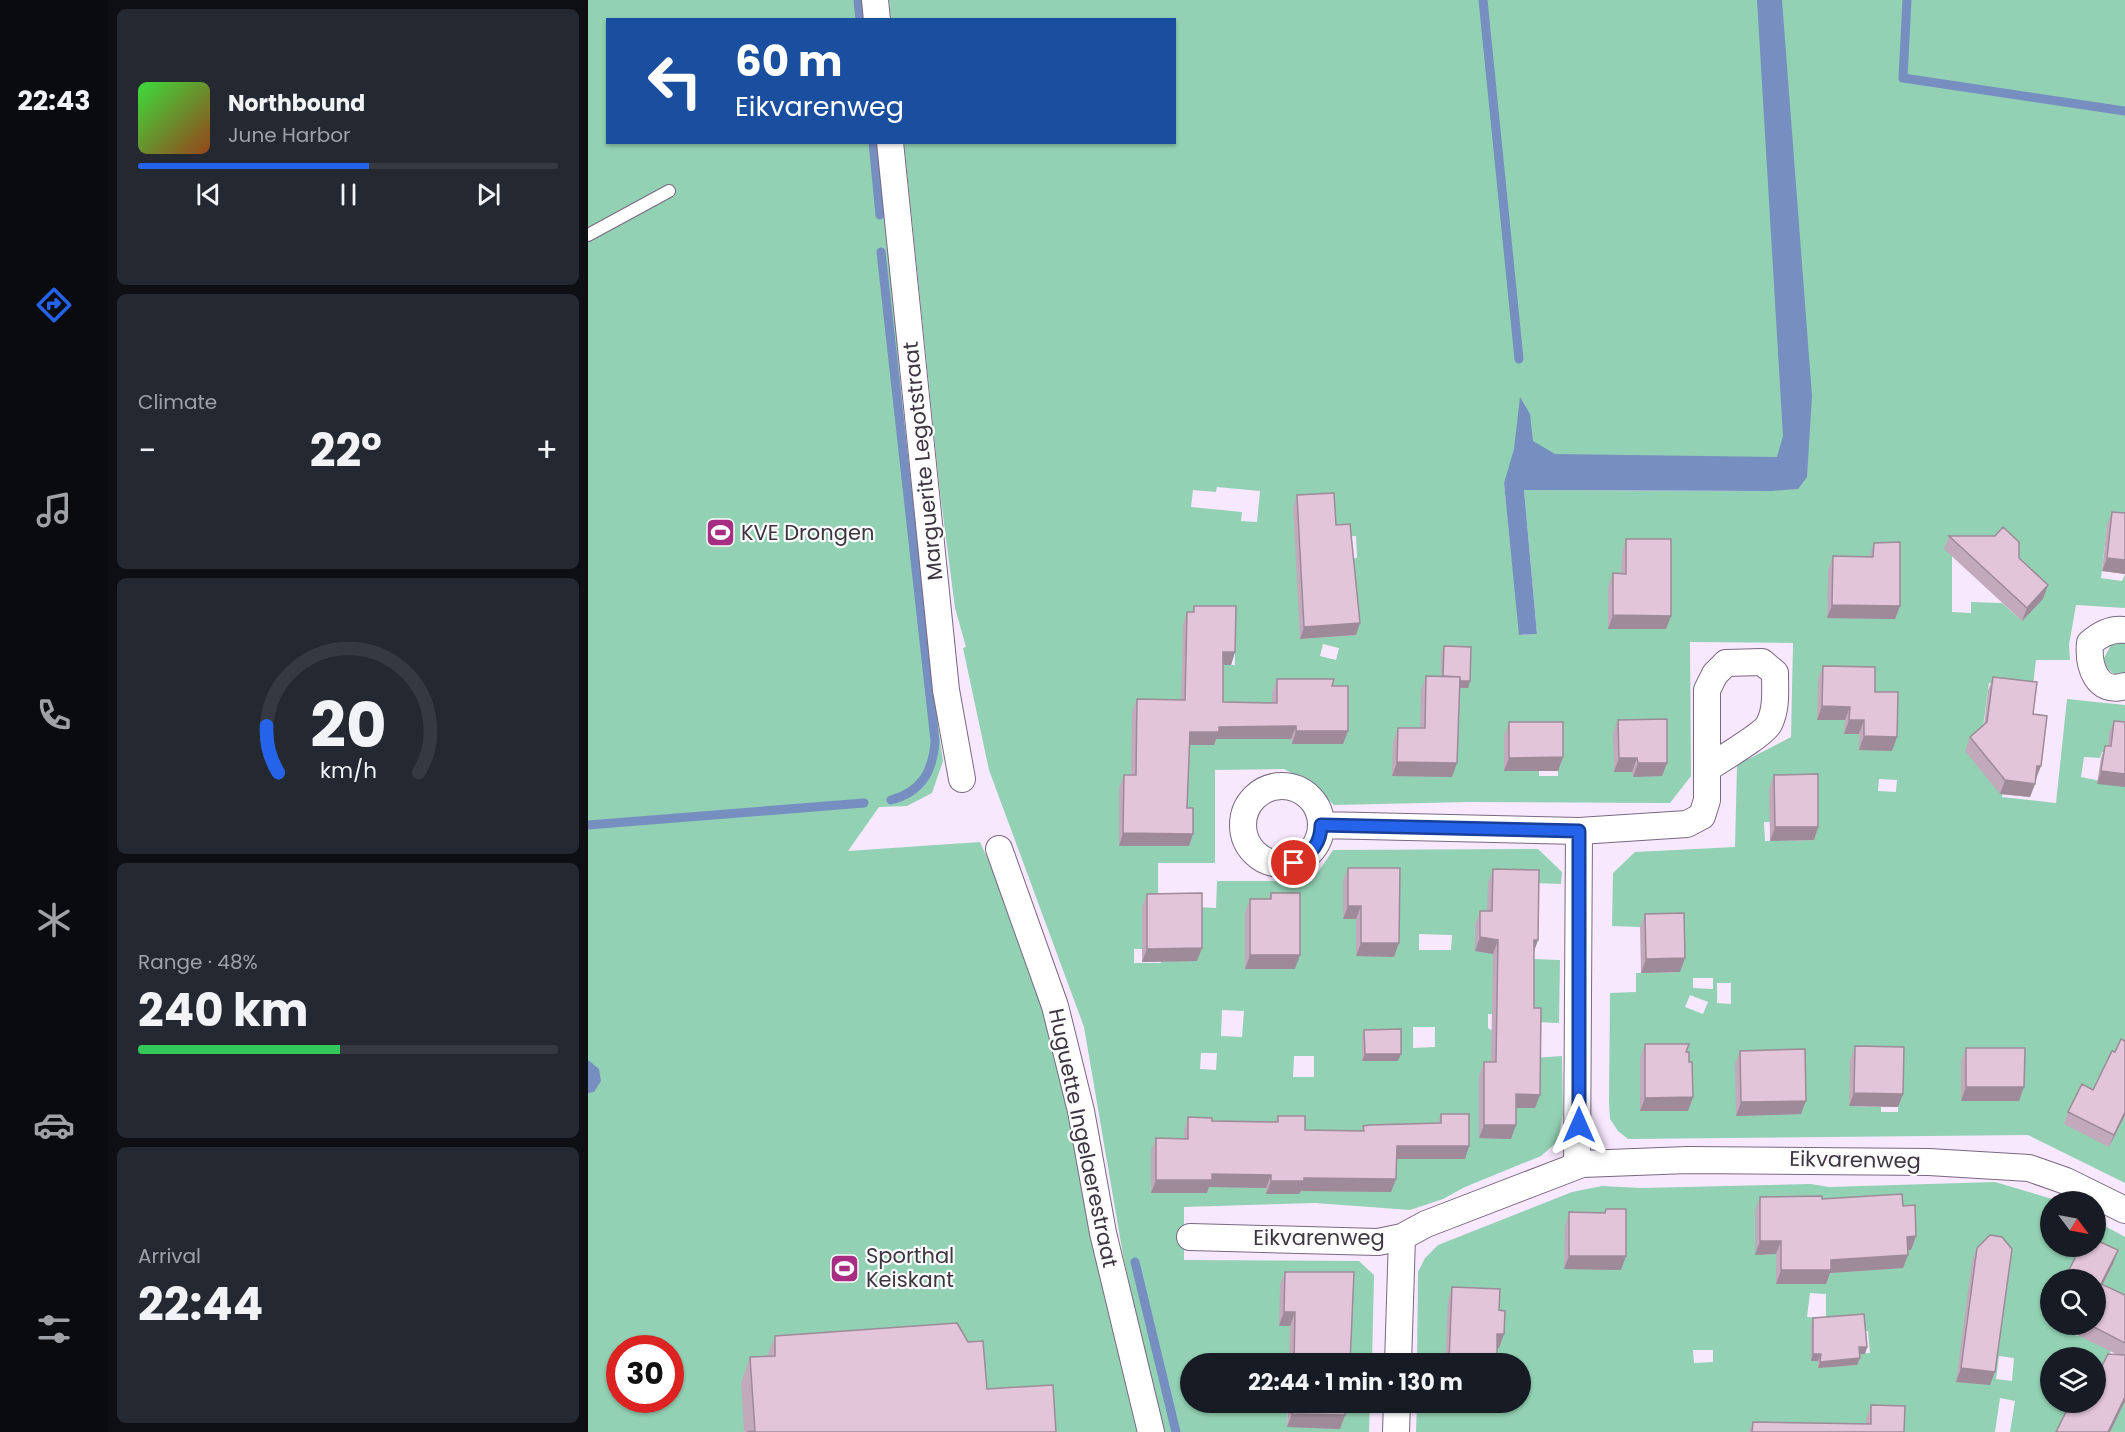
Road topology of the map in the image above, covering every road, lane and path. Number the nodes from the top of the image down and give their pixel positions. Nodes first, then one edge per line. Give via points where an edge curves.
1 (875, 0) edge
2 (877, 18) edge
3 (890, 144) edge
4 (669, 191) dead end
5 (588, 235) edge
6 (2125, 630) edge
7 (2125, 686) edge
8 (1708, 768) dead end
9 (962, 779) dead end
10 (1321, 825) dead end
11 (1579, 831) junction
12 (999, 849) dead end
13 (1577, 1166) junction
14 (2125, 1210) edge
15 (1190, 1237) dead end
16 (1402, 1237) junction
17 (1398, 1353) edge
18 (1396, 1413) edge
19 (1151, 1432) edge
20 (1395, 1432) edge

1 - 2 street
3 - 9 street, Marguerite Legotstraat via 946,690
4 - 5 lane
6 - 7 street via 2099,635 2090,643 2089,655 2095,677 2102,684
8 - 11 street via 1702,816 1686,825
10 - 11 street
11 - 13 street
12 - 19 street, Huguette Ingelaerestraat via 1055,1006 1082,1111 1103,1233
13 - 14 street, Eikvarenweg via 1773,1159 2029,1168
13 - 16 street, Eikvarenweg via 1426,1224
15 - 16 street, Eikvarenweg via 1378,1242
16 - 17 street
18 - 20 street

